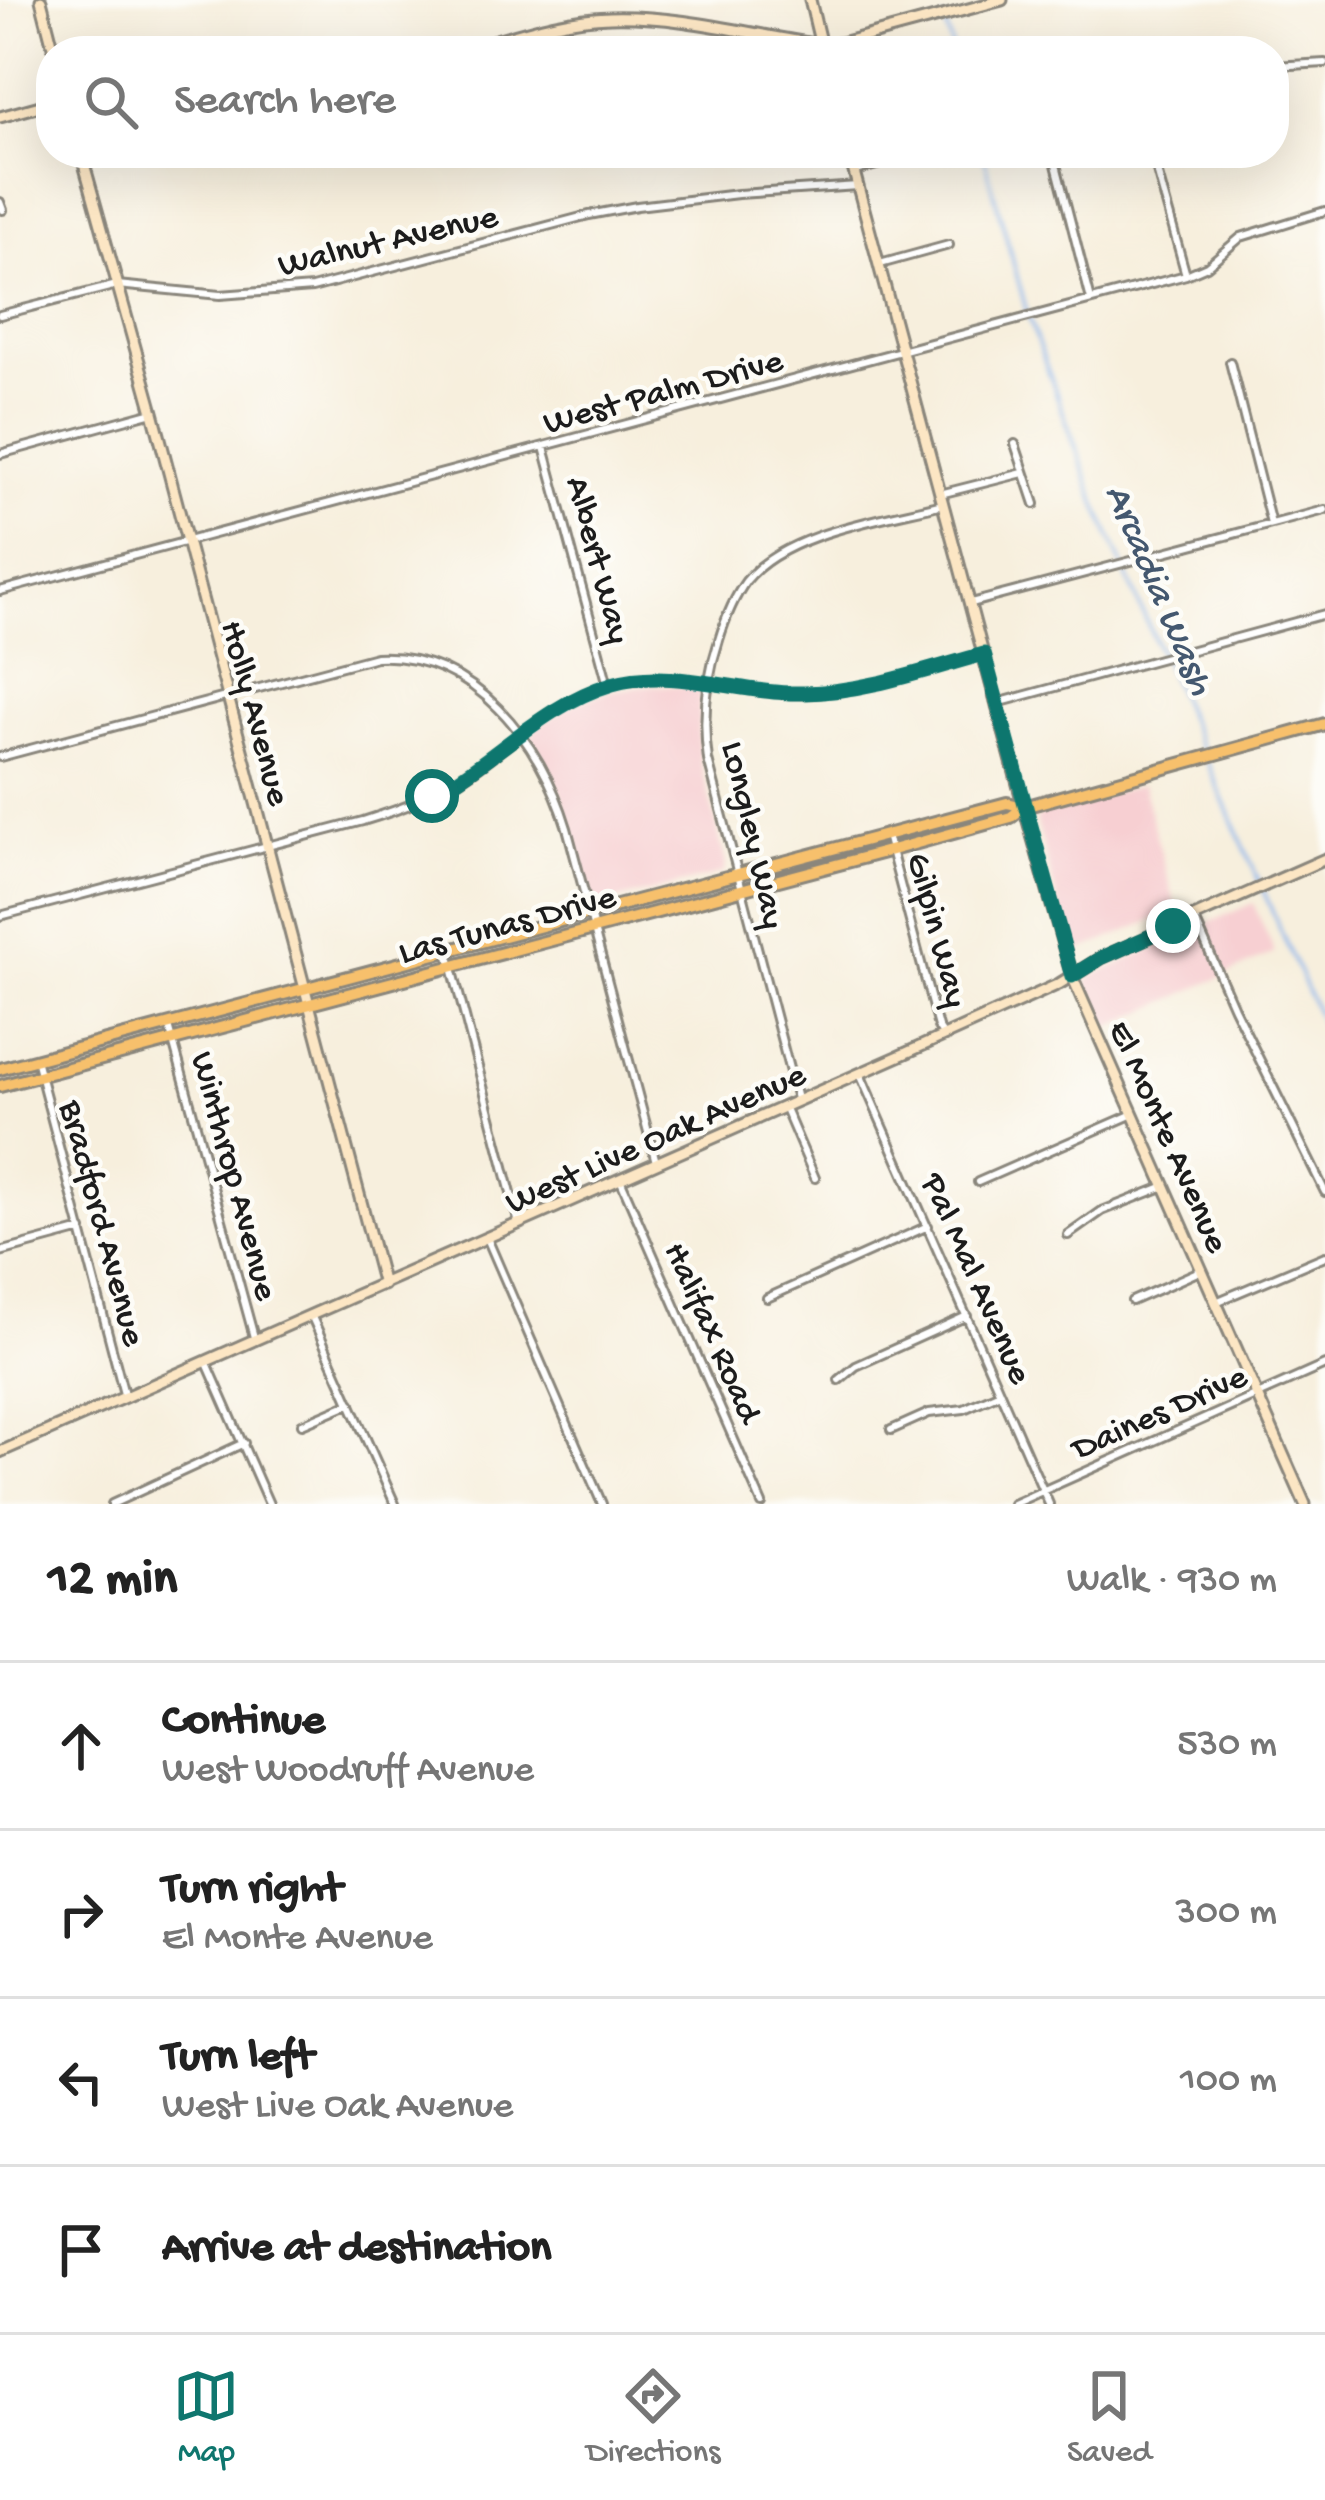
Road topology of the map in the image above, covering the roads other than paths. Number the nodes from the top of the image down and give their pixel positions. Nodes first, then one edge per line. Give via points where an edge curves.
1 (41, 0) edge
2 (810, 0) edge
3 (1002, 0) edge
4 (962, 5) edge
5 (50, 36) edge
6 (515, 36) edge
7 (759, 36) edge
8 (819, 36) edge
9 (867, 36) edge
10 (1325, 63) edge
11 (1289, 65) edge
12 (36, 107) edge
13 (0, 117) edge
14 (85, 168) edge
15 (853, 168) edge
16 (865, 168) edge
17 (1057, 168) edge
18 (1156, 168) edge
19 (854, 171) junction
20 (858, 186) junction
21 (1325, 211) edge
22 (949, 244) dead end
23 (880, 264) junction
24 (1186, 275) junction
25 (117, 285) junction
26 (1091, 302) junction
27 (0, 315) edge
28 (902, 351) junction
29 (1230, 362) dead end
30 (152, 412) junction
31 (1015, 444) dead end
32 (544, 447) junction
33 (0, 454) edge
34 (1023, 473) junction
35 (942, 499) junction
36 (1035, 504) dead end
37 (1325, 510) edge
38 (1271, 524) junction
39 (187, 542) junction
40 (0, 591) edge
41 (971, 603) junction
42 (1325, 614) edge
43 (984, 654) junction
44 (707, 684) junction
45 (608, 685) junction
46 (227, 697) junction
47 (997, 703) junction
48 (1325, 724) edge
49 (519, 735) junction
50 (0, 757) edge
51 (1024, 806) junction
52 (887, 835) junction
53 (266, 845) junction
54 (892, 850) junction
55 (1325, 859) edge
56 (736, 876) junction
57 (740, 889) junction
58 (590, 915) junction
59 (0, 916) edge
60 (1194, 917) junction
61 (594, 929) junction
62 (448, 952) junction
63 (452, 967) junction
64 (1072, 976) junction
65 (304, 987) junction
66 (309, 1004) junction
67 (169, 1022) junction
68 (944, 1036) junction
69 (173, 1039) junction
70 (36, 1059) junction
71 (0, 1069) edge
72 (859, 1072) junction
73 (40, 1075) junction
74 (0, 1086) edge
75 (797, 1100) junction
76 (784, 1106) junction
77 (1132, 1114) junction
78 (656, 1162) junction
79 (815, 1178) dead end
80 (620, 1179) junction
81 (978, 1182) dead end
82 (1165, 1186) junction
83 (1325, 1192) edge
84 (519, 1224) junction
85 (928, 1226) junction
86 (82, 1230) junction
87 (1068, 1235) dead end
88 (487, 1238) junction
89 (0, 1252) edge
90 (1325, 1256) edge
91 (1202, 1270) junction
92 (383, 1285) junction
93 (767, 1298) dead end
94 (1132, 1300) dead end
95 (1216, 1302) junction
96 (968, 1316) junction
97 (312, 1317) junction
98 (255, 1341) junction
99 (207, 1363) junction
100 (1325, 1365) edge
101 (839, 1380) dead end
102 (1001, 1393) junction
103 (1257, 1395) junction
104 (126, 1399) junction
105 (351, 1402) junction
106 (302, 1424) dead end
107 (891, 1430) dead end
108 (244, 1443) junction
109 (0, 1452) edge
110 (1043, 1490) junction
111 (112, 1504) edge
112 (269, 1504) edge
113 (395, 1504) edge
114 (602, 1504) edge
115 (762, 1504) edge
116 (1013, 1504) edge
117 (1049, 1504) edge
118 (1305, 1504) edge

1 - 5 street
2 - 8 street
3 - 4 street
4 - 9 street
6 - 7 street via 608,16
10 - 11 street
12 - 13 street
14 - 25 street, Holly Avenue
15 - 19 street, El Monte Avenue
16 - 19 street
17 - 26 street
18 - 24 street
19 - 20 street, El Monte Avenue
20 - 23 street, El Monte Avenue
20 - 25 street, Walnut Avenue via 637,206 288,292
21 - 24 street, West Palm Drive via 1241,236
22 - 23 street
23 - 28 street, El Monte Avenue
24 - 26 street, West Palm Drive
25 - 27 street, Walnut Avenue
25 - 30 street, Holly Avenue
26 - 28 street, West Palm Drive
28 - 32 street, West Palm Drive
28 - 35 street, El Monte Avenue
29 - 38 street
30 - 33 street
30 - 39 street, Holly Avenue
31 - 34 street
32 - 39 street, West Palm Drive
32 - 45 street, Albert Way
34 - 35 street, Longley Way
34 - 36 street
35 - 41 street, El Monte Avenue
35 - 44 street, Longley Way via 798,544 760,566 734,600
37 - 38 street
38 - 41 street
39 - 40 street, West Palm Drive
39 - 46 street, Holly Avenue
41 - 43 street, El Monte Avenue
42 - 47 street
43 - 44 street via 840,691
43 - 47 street, El Monte Avenue
44 - 45 street via 654,678
44 - 56 street, Longley Way via 708,760
45 - 49 street via 558,706
46 - 49 street via 376,657 415,659 480,690
46 - 50 street
46 - 53 street, Holly Avenue
47 - 51 street, El Monte Avenue
48 - 51 main road, Las Tunas Drive
49 - 53 street via 414,804
49 - 58 street via 553,787
51 - 52 main road, Las Tunas Drive via 1010,802
51 - 54 main road, Las Tunas Drive via 1011,817
51 - 64 street, El Monte Avenue
52 - 54 street, Gilpin Way
52 - 56 main road, Las Tunas Drive
53 - 59 street
53 - 65 street, Holly Avenue
54 - 57 main road, Las Tunas Drive
54 - 68 street, Gilpin Way
55 - 60 street, West Live Oak Avenue
56 - 57 street, Longley Way
56 - 58 main road, Las Tunas Drive
57 - 61 main road, Las Tunas Drive
57 - 75 street, Longley Way
58 - 61 street
58 - 62 main road, Las Tunas Drive
60 - 64 street, West Live Oak Avenue
60 - 83 street
61 - 63 main road, Las Tunas Drive
61 - 78 street
62 - 63 street
62 - 65 main road, Las Tunas Drive
63 - 66 main road, Las Tunas Drive
63 - 84 street
64 - 68 street, West Live Oak Avenue
64 - 77 street, El Monte Avenue
65 - 66 street, Holly Avenue
65 - 67 main road, Las Tunas Drive
66 - 69 main road, Las Tunas Drive
66 - 92 street, Holly Avenue
67 - 69 street, Winthrop Avenue
67 - 70 main road, Las Tunas Drive
68 - 72 street, West Live Oak Avenue
69 - 73 main road, Las Tunas Drive
69 - 98 street, Winthrop Avenue
70 - 71 main road, Las Tunas Drive
70 - 73 street, Bradford Avenue
72 - 75 street, West Live Oak Avenue
72 - 85 street, Pal Mal Avenue
73 - 74 main road, Las Tunas Drive
73 - 86 street, Bradford Avenue
75 - 76 street, West Live Oak Avenue
76 - 78 street, West Live Oak Avenue
76 - 79 street
77 - 81 street
77 - 82 street, El Monte Avenue
78 - 80 street, West Live Oak Avenue
80 - 84 street, West Live Oak Avenue
80 - 115 street, Halifax Road
82 - 87 street via 1102,1211
82 - 91 street, El Monte Avenue
84 - 88 street, West Live Oak Avenue
85 - 93 street
85 - 96 street, Pal Mal Avenue
86 - 89 street
86 - 104 street, Bradford Avenue
88 - 92 street, West Live Oak Avenue
88 - 114 street
90 - 95 street
91 - 94 street
91 - 95 street, El Monte Avenue
92 - 97 street, West Live Oak Avenue
95 - 103 street, El Monte Avenue
96 - 101 street
96 - 102 street, Pal Mal Avenue
97 - 98 street, West Live Oak Avenue
97 - 105 street
98 - 99 street, West Live Oak Avenue
99 - 104 street, West Live Oak Avenue
99 - 108 street
100 - 103 street, Daines Drive
102 - 107 street
102 - 110 street, Pal Mal Avenue
103 - 110 street, Daines Drive
103 - 118 street, El Monte Avenue
104 - 109 street, West Live Oak Avenue
105 - 106 street
105 - 113 street
108 - 111 street
108 - 112 street
110 - 116 street, Daines Drive
110 - 117 street, Pal Mal Avenue

